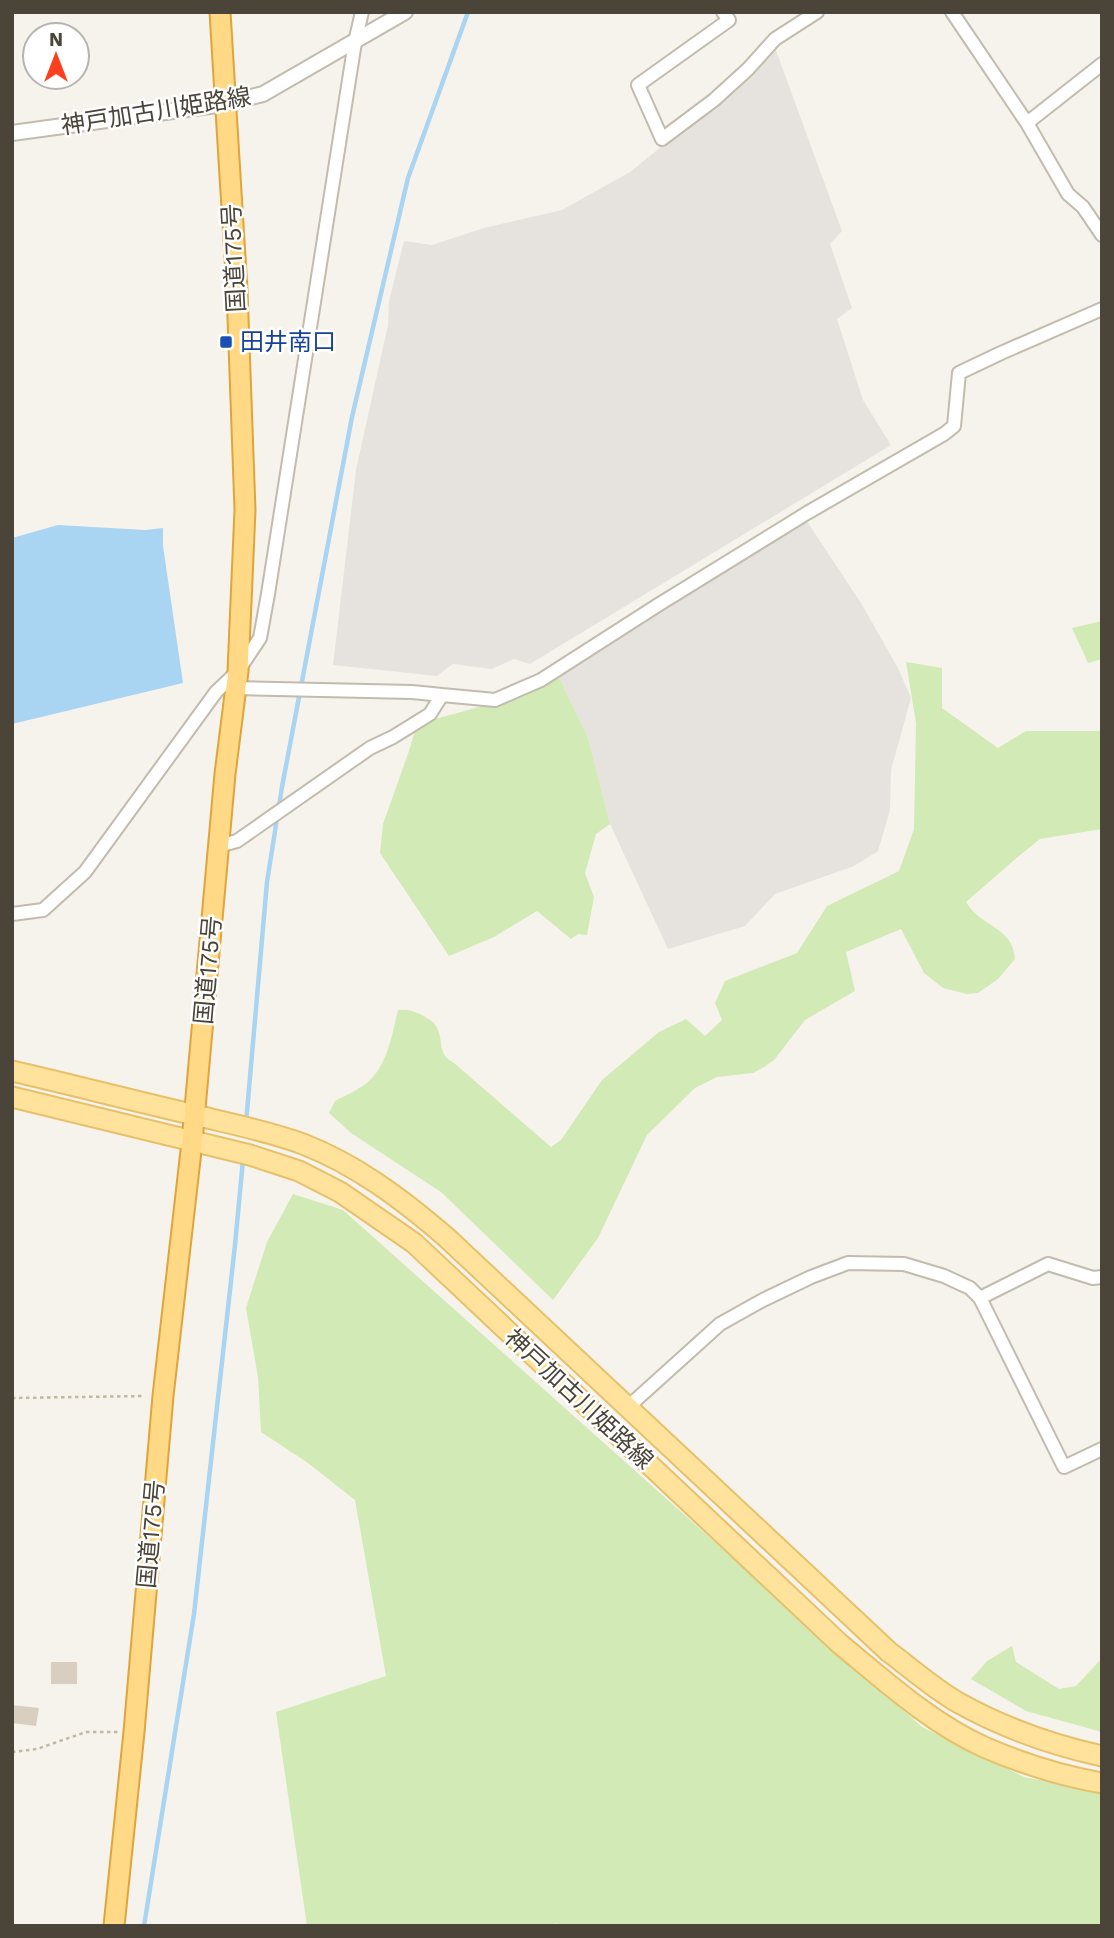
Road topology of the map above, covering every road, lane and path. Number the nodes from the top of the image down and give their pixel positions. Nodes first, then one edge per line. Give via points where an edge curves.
1 (220, 12) edge
2 (362, 12) edge
3 (405, 12) edge
4 (723, 12) edge
5 (817, 12) edge
6 (953, 12) edge
7 (355, 42) junction
8 (1102, 64) edge
9 (224, 104) junction
10 (1027, 123) junction
11 (12, 133) edge
12 (1102, 235) edge
13 (1102, 309) edge
14 (237, 679) junction
15 (442, 695) junction
16 (219, 846) junction
17 (12, 914) edge
18 (12, 1070) edge
19 (12, 1097) edge
20 (194, 1115) junction
21 (192, 1142) junction
22 (1102, 1277) edge
23 (980, 1298) junction
24 (163, 1396) junction
25 (12, 1398) edge
26 (628, 1407) junction
27 (1102, 1449) edge
28 (134, 1732) junction
29 (12, 1752) edge
30 (1102, 1756) edge
31 (1102, 1783) edge
32 (114, 1926) edge

1 - 9 highway, 国道175号
2 - 7 street
3 - 7 street, 神戸加古川姫路線
4 - 5 street via 729,20 638,85 662,139 714,100 775,39
6 - 10 street
7 - 9 street, 神戸加古川姫路線 via 263,94
7 - 14 street via 260,638
8 - 10 street
9 - 11 street, 神戸加古川姫路線
9 - 14 highway, 国道175号 via 245,510
10 - 12 street via 1069,194
13 - 15 street via 959,373 954,426 944,435 807,513 541,680 495,700
14 - 15 street
14 - 16 highway, 国道175号
14 - 17 street via 216,692 85,872 43,911
15 - 16 street via 430,714 370,747 237,841
16 - 20 highway, 国道175号
18 - 20 main road, 神戸加古川姫路線
19 - 21 main road, 神戸加古川姫路線
20 - 21 highway, 国道175号
20 - 26 main road, 神戸加古川姫路線 via 304,1144 382,1185 446,1237
21 - 24 highway, 国道175号
21 - 31 main road, 神戸加古川姫路線 via 299,1171 377,1217 414,1244 840,1644 900,1693 983,1746
22 - 23 street via 1048,1264
23 - 26 street via 944,1276 904,1264 848,1263 720,1324
23 - 27 street via 1064,1467
24 - 25 path
24 - 28 highway, 国道175号
26 - 30 main road, 神戸加古川姫路線 via 880,1643 926,1680 957,1702 1012,1728
28 - 29 path via 86,1732 37,1749
28 - 32 highway, 国道175号

